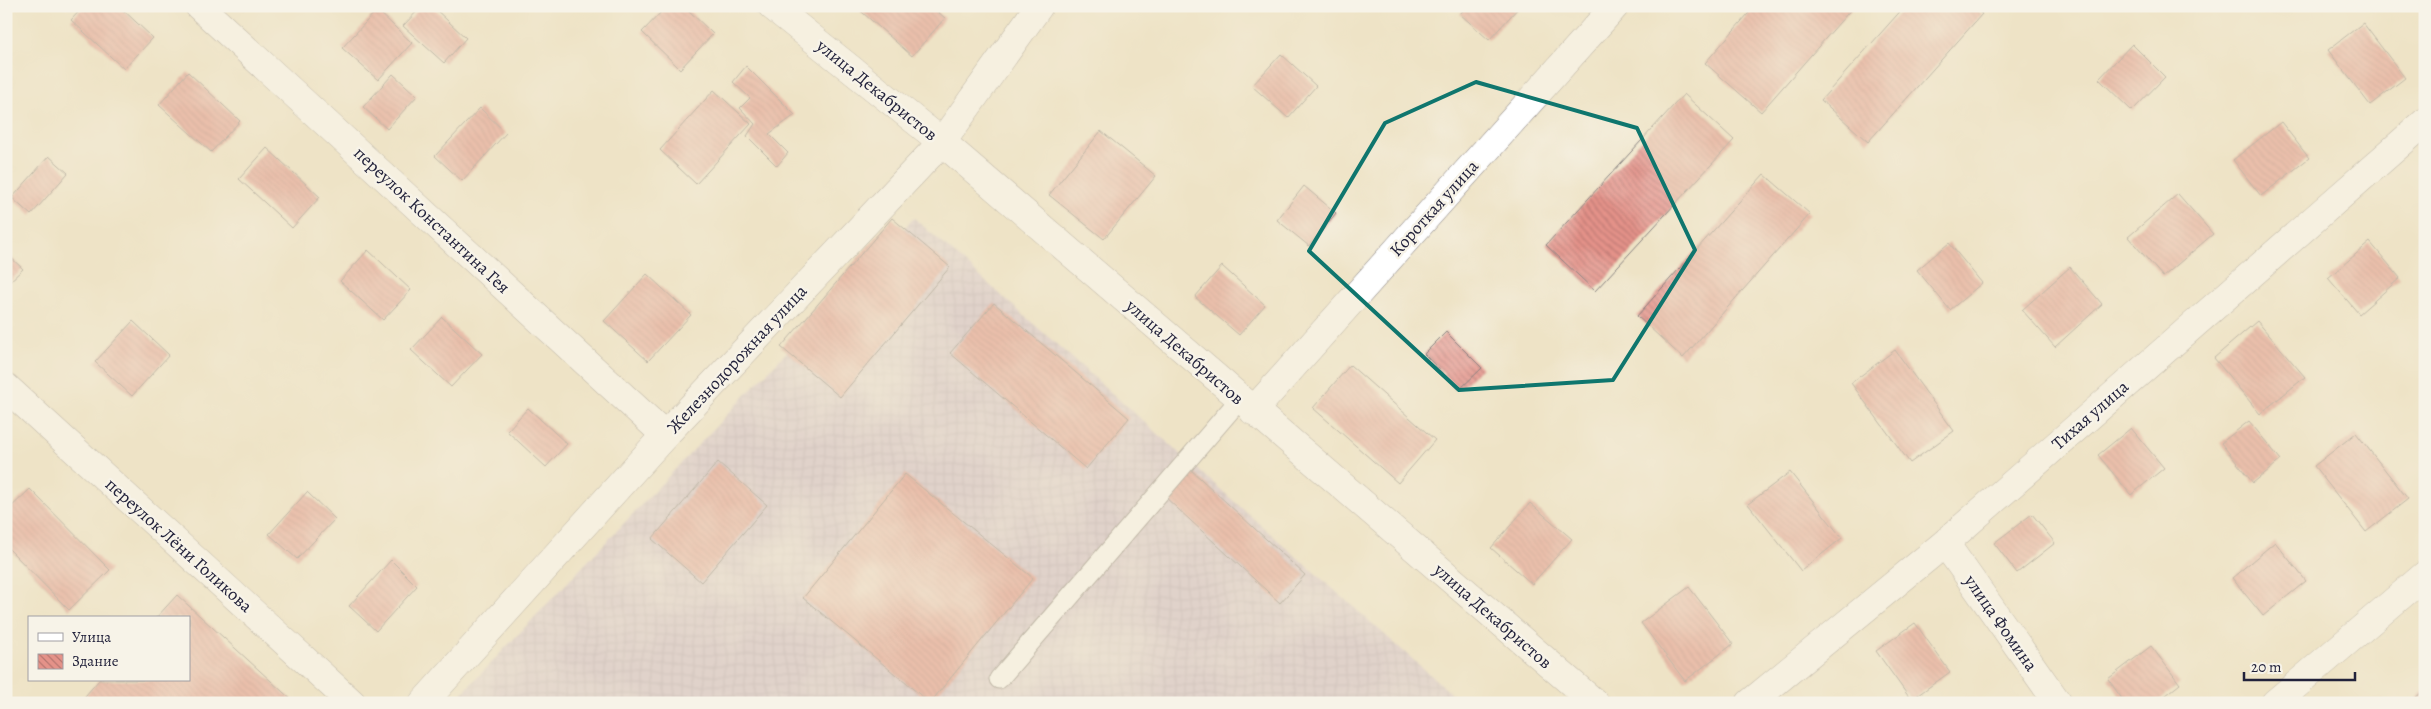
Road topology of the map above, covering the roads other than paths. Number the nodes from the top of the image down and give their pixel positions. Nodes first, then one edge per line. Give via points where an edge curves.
1 (199, 6) edge
2 (772, 6) edge
3 (1039, 6) edge
4 (1616, 6) edge
5 (2425, 122) edge
6 (942, 142) junction
7 (12, 400) edge
8 (1247, 405) junction
9 (665, 435) junction
10 (1945, 543) junction
11 (2425, 575) edge
12 (999, 678) dead end
13 (352, 703) edge
14 (423, 703) edge
15 (1595, 703) edge
16 (1750, 703) edge
17 (2058, 703) edge
18 (2275, 703) edge

1 - 9 street, переулок Константина Гея
2 - 6 street, улица Декабристов
3 - 6 street, Железнодорожная улица
4 - 8 street, Короткая улица
5 - 10 street, Тихая улица
6 - 8 street, улица Декабристов
6 - 9 street, Железнодорожная улица
7 - 13 street, переулок Лёни Голикова
8 - 12 lane
8 - 15 street, улица Декабристов
9 - 14 street, Железнодорожная улица
10 - 16 street, Тихая улица
10 - 17 street, улица Фомина
11 - 18 street

